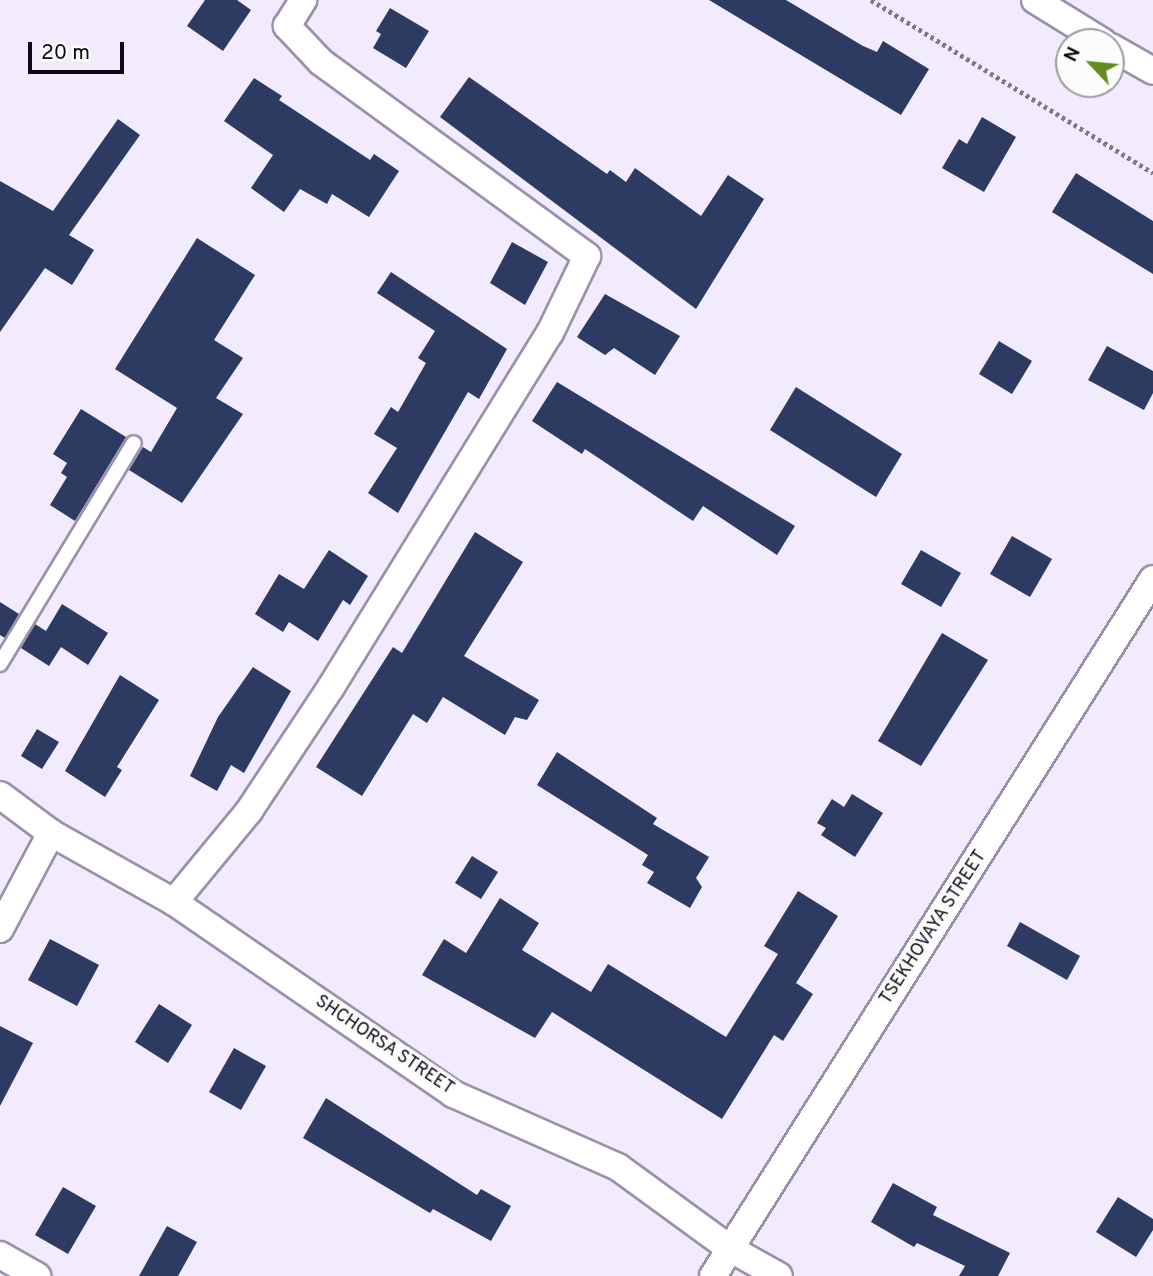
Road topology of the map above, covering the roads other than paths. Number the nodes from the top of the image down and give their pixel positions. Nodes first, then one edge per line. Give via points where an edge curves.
1 (303, 0) edge
2 (1035, 0) edge
3 (1081, 28) edge
4 (1125, 55) edge
5 (1153, 71) edge
6 (134, 443) dead end
7 (1153, 579) edge
8 (0, 664) edge
9 (0, 795) edge
10 (51, 833) junction
11 (174, 902) junction
12 (0, 929) edge
13 (729, 1248) junction
14 (0, 1255) edge
15 (37, 1276) edge
16 (713, 1276) edge
17 (779, 1276) edge

1 - 11 street via 287,26 321,62 587,256 551,333 331,687 249,811
2 - 3 street
4 - 5 street
6 - 8 lane
7 - 13 street, TSEKHOVAYA STREET
9 - 10 street, SHCHORSA STREET
10 - 11 street, SHCHORSA STREET
10 - 12 street
11 - 13 street, SHCHORSA STREET via 453,1094 618,1167
13 - 16 street, TSEKHOVAYA STREET
13 - 17 street, SHCHORSA STREET
14 - 15 street

